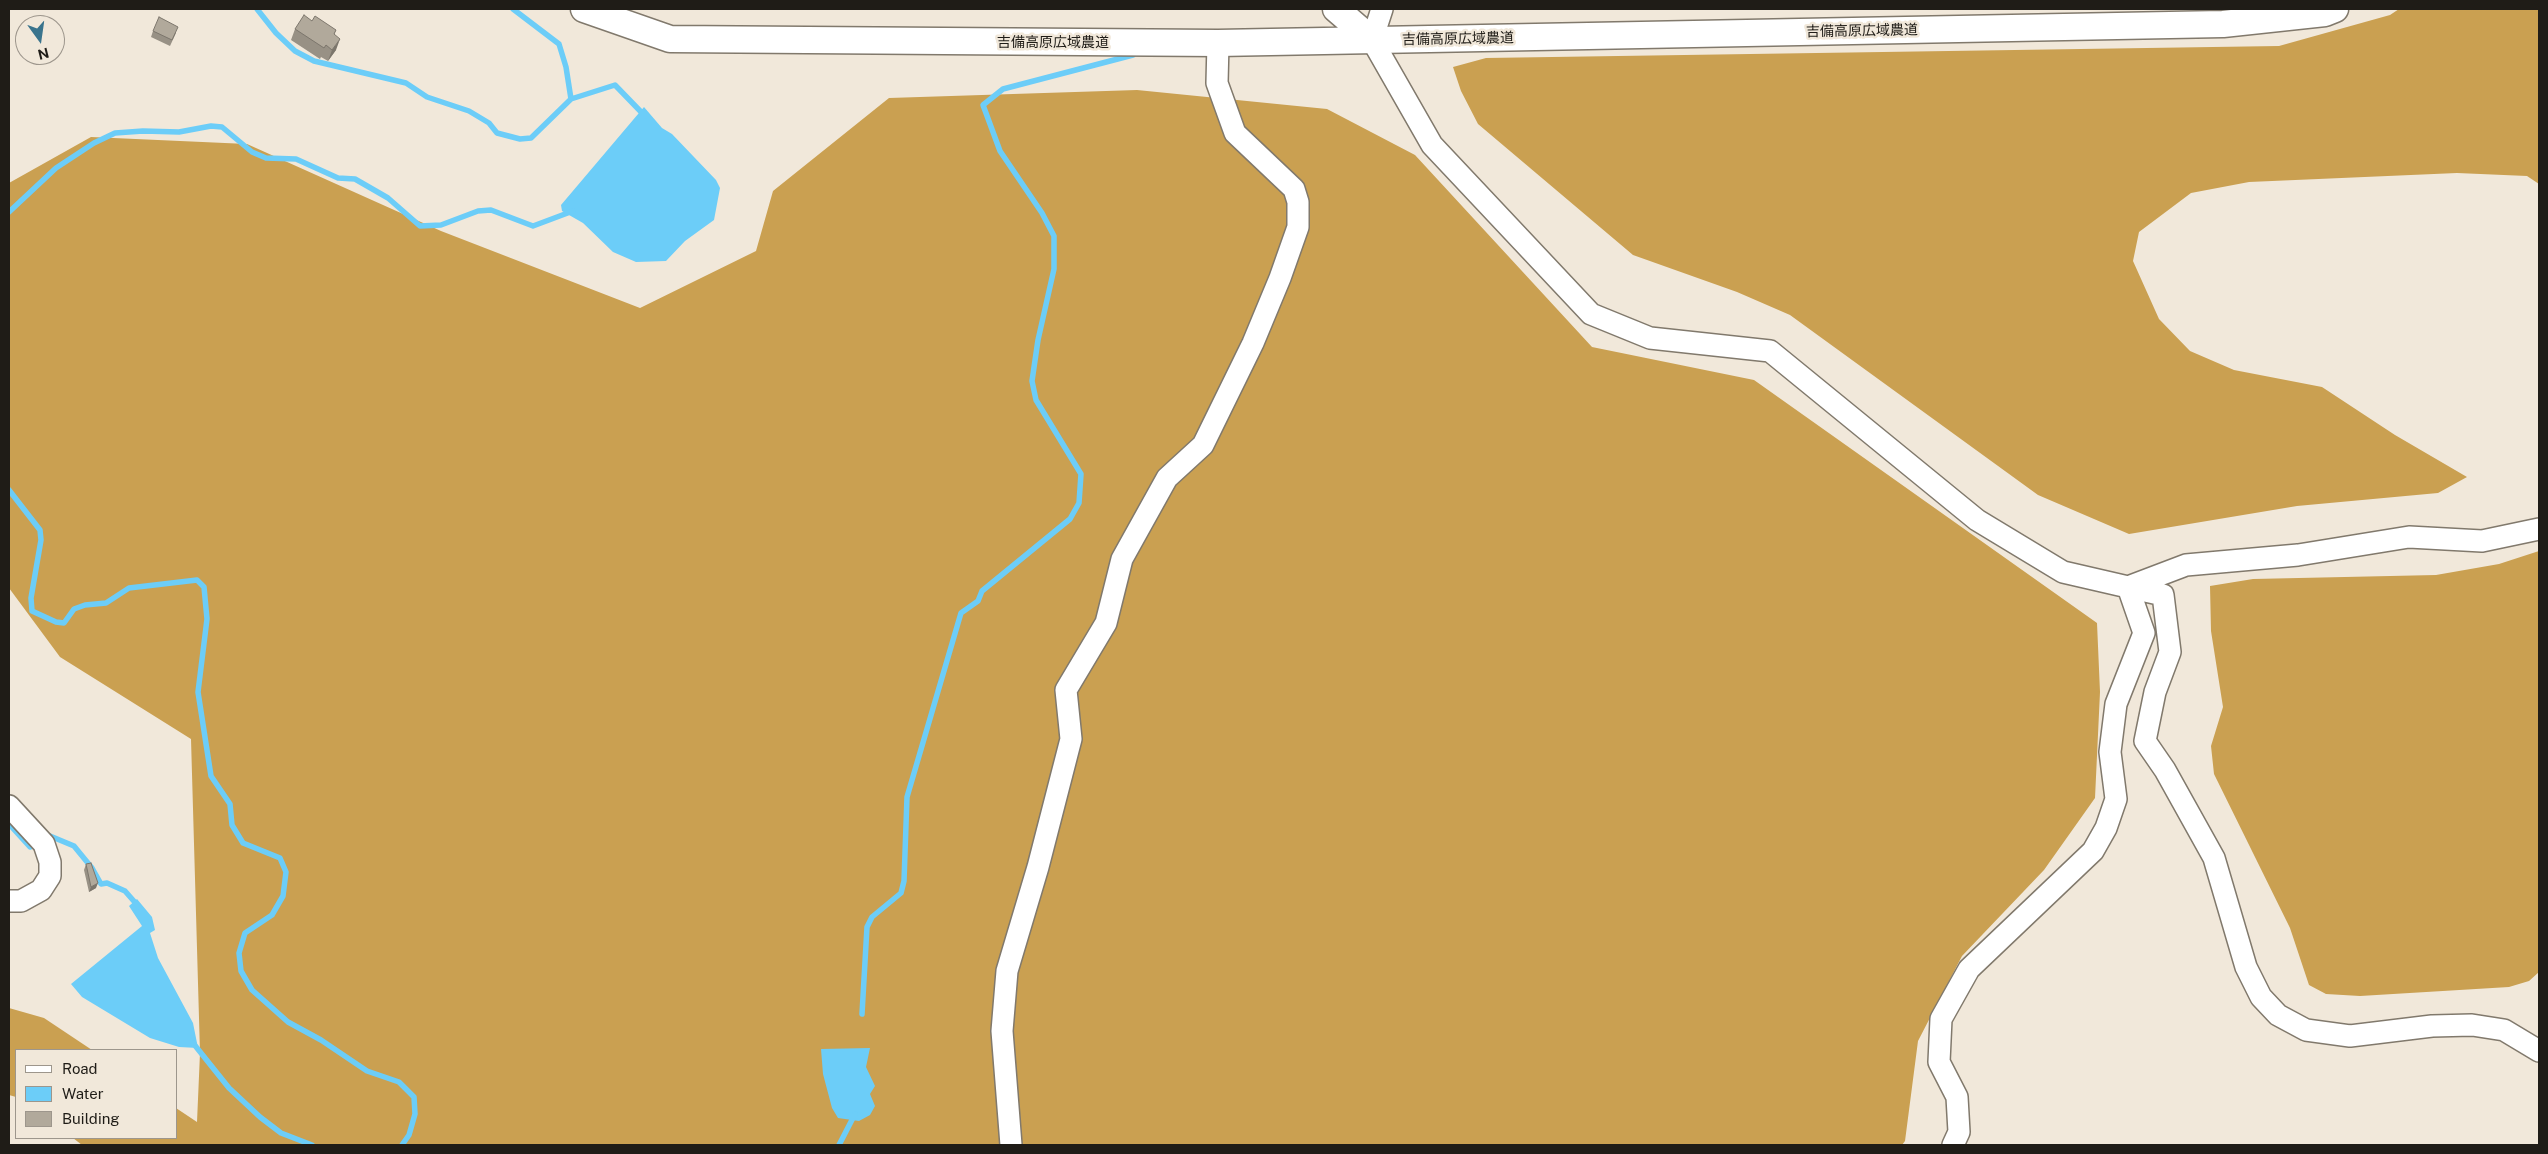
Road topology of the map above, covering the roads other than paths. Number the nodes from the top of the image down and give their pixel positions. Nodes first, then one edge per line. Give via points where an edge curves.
1 (584, 9) edge
2 (1336, 9) edge
3 (1382, 9) edge
4 (2335, 9) edge
5 (1372, 40) junction
6 (1218, 43) junction
7 (2539, 529) edge
8 (2128, 586) junction
9 (9, 806) edge
10 (9, 901) edge
11 (2539, 1051) edge
12 (1012, 1145) edge
13 (1953, 1145) edge

1 - 6 street, 吉備高原広域農道 via 670,39
2 - 5 street
3 - 5 street
4 - 5 street, 吉備高原広域農道 via 2324,13 2223,24
5 - 6 street, 吉備高原広域農道
5 - 8 street via 1432,145 1591,314 1650,338 1770,351 1977,520 2063,572
6 - 12 street via 1217,82 1235,133 1294,189 1298,202 1298,227 1256,335 1203,445 1166,478 1122,560 1106,622 1066,690 1071,739 1008,971 1002,1031
7 - 8 street via 2482,541 2409,537 2298,555 2186,565
8 - 11 street via 2163,594 2170,652 2154,692 2145,741 2170,778 2214,858 2246,967 2261,997 2278,1014 2306,1030 2350,1036 2432,1026 2472,1025 2504,1030
8 - 13 street via 2144,633 2116,704 2110,752 2116,799 2106,828 2092,851 1970,970 1941,1019 1939,1062 1957,1097 1959,1132
9 - 10 street via 41,841 50,862 50,876 41,890 21,901

